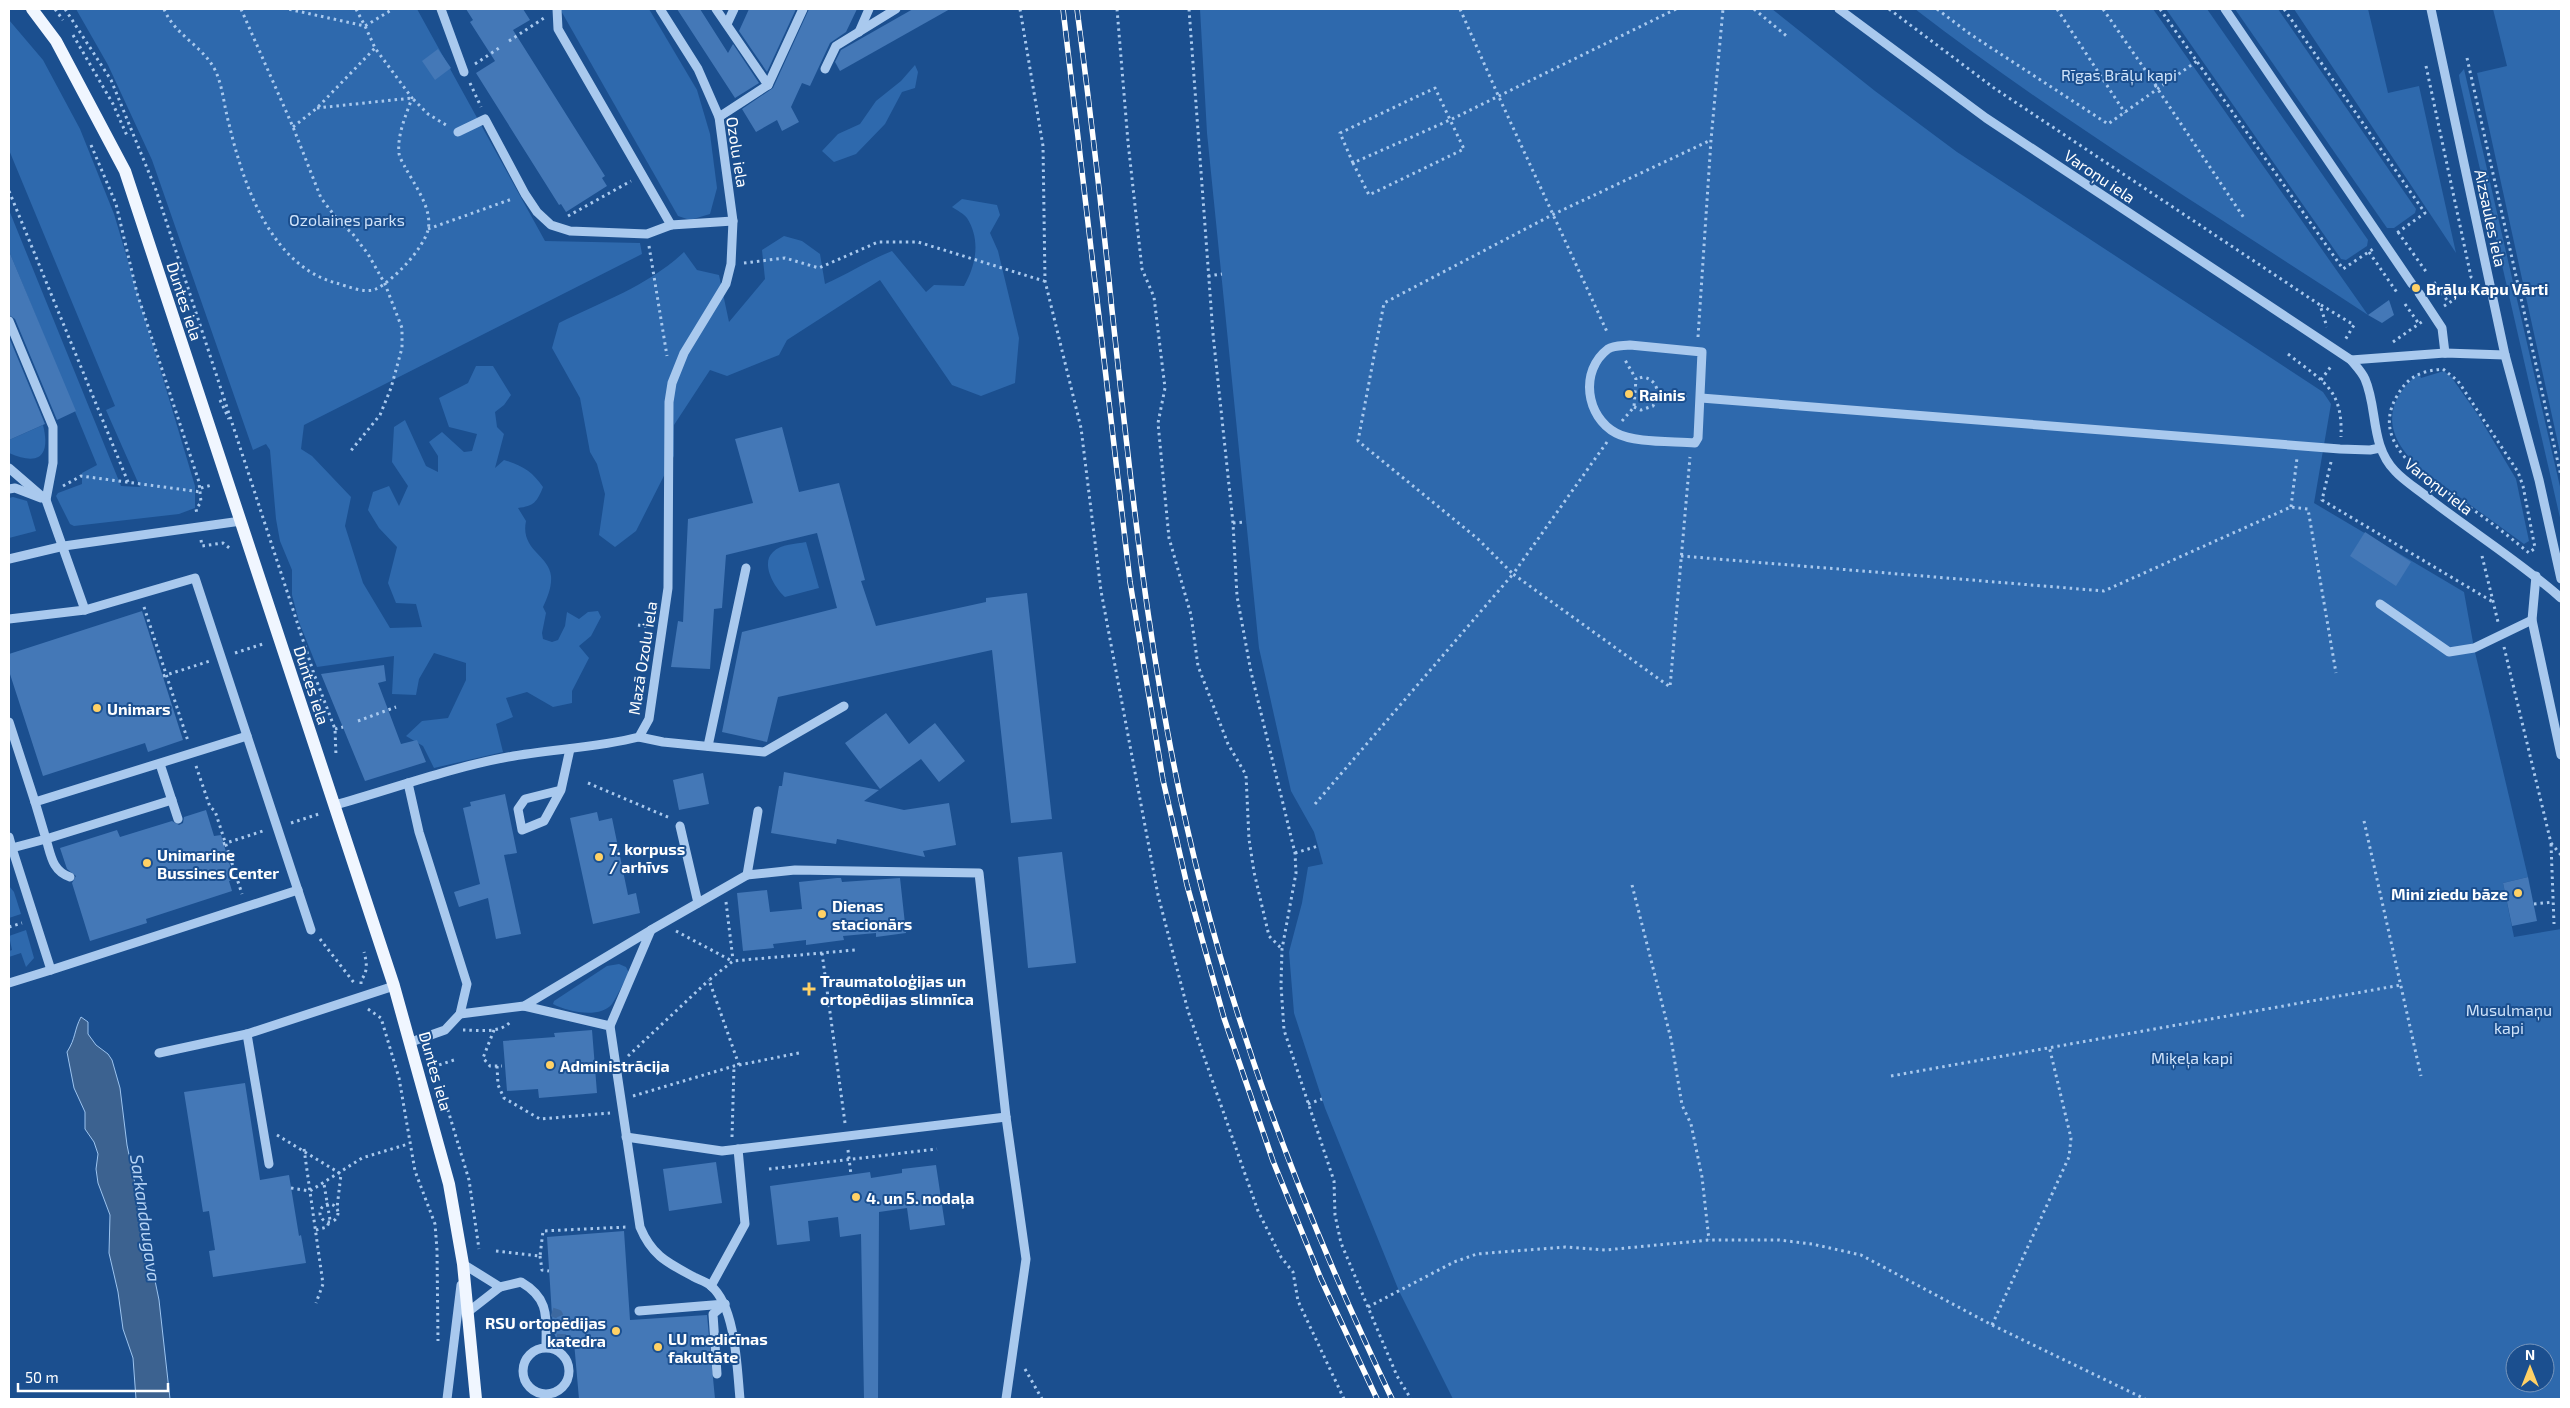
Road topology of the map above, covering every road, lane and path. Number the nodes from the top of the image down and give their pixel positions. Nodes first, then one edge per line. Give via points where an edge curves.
1 (32, 9) edge
2 (65, 9) edge
3 (164, 9) edge
4 (241, 9) edge
5 (288, 9) edge
6 (310, 9) edge
7 (356, 9) edge
8 (393, 9) edge
9 (441, 9) edge
10 (557, 9) edge
11 (660, 9) edge
12 (716, 9) edge
13 (734, 9) edge
14 (803, 9) edge
15 (869, 9) edge
16 (896, 9) edge
17 (1020, 9) edge
18 (1117, 9) edge
19 (1189, 9) edge
20 (1460, 9) edge
21 (1676, 9) edge
22 (1723, 9) edge
23 (1754, 9) edge
24 (1839, 9) edge
25 (1889, 9) edge
26 (1937, 9) edge
27 (2057, 9) edge
28 (2103, 9) edge
29 (2225, 9) edge
30 (2431, 9) edge
31 (305, 11) junction
32 (727, 24) junction
33 (365, 26) junction
34 (858, 32) junction
35 (1789, 38) dead end
36 (509, 42) dead end
37 (502, 46) dead end
38 (375, 48) junction
39 (2467, 58) dead end
40 (2197, 62) dead end
41 (2426, 66) dead end
42 (825, 70) dead end
43 (464, 72) joint
44 (470, 83) dead end
45 (768, 85) junction
46 (2158, 90) junction
47 (1498, 95) junction
48 (412, 98) junction
49 (317, 108) junction
50 (2125, 113) junction
51 (719, 117) junction
52 (485, 119) junction
53 (1450, 120) junction
54 (293, 127) junction
55 (458, 132) joint
56 (88, 138) dead end
57 (1710, 140) junction
58 (1353, 163) junction
59 (642, 174) junction
60 (9, 191) edge
61 (525, 194) junction
62 (1552, 215) junction
63 (2244, 218) dead end
64 (733, 221) junction
65 (551, 225) junction
66 (671, 225) junction
67 (428, 229) junction
68 (2398, 232) dead end
69 (647, 234) junction
70 (2369, 252) dead end
71 (731, 264) junction
72 (2427, 273) dead end
73 (1222, 274) dead end
74 (1208, 276) junction
75 (1045, 281) junction
76 (2434, 282) dead end
77 (385, 284) junction
78 (726, 284) joint
79 (2412, 284) dead end
80 (2480, 284) junction
81 (2490, 284) junction
82 (2419, 293) dead end
83 (2398, 294) dead end
84 (2449, 303) junction
85 (2320, 304) junction
86 (2405, 304) dead end
87 (2433, 314) junction
88 (9, 321) edge
89 (2419, 324) junction
90 (2334, 332) dead end
91 (2339, 336) dead end
92 (2389, 344) dead end
93 (1614, 346) junction
94 (1697, 350) junction
95 (2445, 353) junction
96 (2288, 354) dead end
97 (2505, 355) junction
98 (2351, 360) junction
99 (2333, 364) dead end
100 (1636, 380) junction
101 (2321, 380) junction
102 (672, 384) junction
103 (1658, 395) junction
104 (1670, 396) dead end
105 (1701, 398) junction
106 (1634, 407) junction
107 (1614, 432) junction
108 (1691, 442) junction
109 (2299, 446) junction
110 (2380, 448) junction
111 (2340, 449) junction
112 (349, 453) dead end
113 (2331, 462) dead end
114 (9, 468) edge
115 (81, 476) dead end
116 (2561, 476) edge
117 (128, 482) junction
118 (9, 489) edge
119 (201, 492) junction
120 (46, 500) junction
121 (2291, 507) junction
122 (2529, 519) joint
123 (241, 521) junction
124 (1246, 522) dead end
125 (1233, 523) junction
126 (200, 528) junction
127 (64, 546) junction
128 (1681, 556) junction
129 (2482, 556) dead end
130 (234, 557) dead end
131 (9, 559) edge
132 (746, 568) dead end
133 (1514, 574) junction
134 (2536, 576) junction
135 (2561, 579) edge
136 (140, 594) junction
137 (2561, 598) edge
138 (2494, 602) junction
139 (2380, 604) dead end
140 (85, 610) junction
141 (9, 619) edge
142 (2532, 620) junction
143 (2499, 626) dead end
144 (260, 636) dead end
145 (2503, 643) dead end
146 (266, 653) dead end
147 (2336, 674) dead end
148 (844, 706) dead end
149 (396, 707) dead end
150 (358, 721) dead end
151 (9, 722) edge
152 (342, 727) dead end
153 (247, 736) junction
154 (639, 737) junction
155 (708, 746) junction
156 (570, 749) junction
157 (192, 754) junction
158 (2561, 754) edge
159 (160, 764) junction
160 (408, 783) junction
161 (588, 783) dead end
162 (561, 790) junction
163 (172, 800) junction
164 (35, 802) junction
165 (1315, 804) dead end
166 (316, 805) dead end
167 (335, 805) junction
168 (758, 811) dead end
169 (178, 819) dead end
170 (2364, 821) dead end
171 (322, 823) dead end
172 (680, 826) joint
173 (9, 837) edge
174 (247, 837) dead end
175 (46, 839) junction
176 (224, 843) junction
177 (2551, 843) junction
178 (1318, 846) dead end
179 (12, 848) junction
180 (1295, 853) junction
181 (2561, 855) edge
182 (18, 868) junction
183 (9, 870) edge
184 (747, 875) junction
185 (70, 877) dead end
186 (1632, 885) dead end
187 (724, 888) junction
188 (298, 890) junction
189 (2553, 902) junction
190 (698, 903) junction
191 (2534, 904) dead end
192 (245, 907) junction
193 (662, 923) junction
194 (2554, 924) dead end
195 (311, 930) joint
196 (651, 930) junction
197 (363, 948) dead end
198 (1282, 949) junction
199 (855, 950) dead end
200 (822, 953) junction
201 (733, 961) junction
202 (51, 970) junction
203 (709, 980) junction
204 (9, 983) edge
205 (355, 984) dead end
206 (2401, 985) junction
207 (394, 986) junction
208 (364, 996) junction
209 (524, 1006) junction
210 (460, 1014) junction
211 (610, 1026) junction
212 (494, 1030) dead end
213 (247, 1034) junction
214 (411, 1042) junction
215 (2049, 1046) junction
216 (159, 1053) dead end
217 (799, 1053) dead end
218 (739, 1065) junction
219 (734, 1066) junction
220 (616, 1067) junction
221 (1891, 1076) dead end
222 (2421, 1076) dead end
223 (1322, 1099) dead end
224 (621, 1100) junction
225 (1308, 1104) junction
226 (623, 1112) junction
227 (1006, 1117) junction
228 (263, 1127) junction
229 (846, 1135) junction
230 (626, 1137) junction
231 (408, 1144) junction
232 (735, 1147) junction
233 (304, 1149) junction
234 (937, 1149) dead end
235 (849, 1160) junction
236 (269, 1164) dead end
237 (769, 1169) dead end
238 (341, 1174) junction
239 (851, 1175) dead end
240 (324, 1184) junction
241 (291, 1188) dead end
242 (310, 1191) junction
243 (327, 1205) junction
244 (337, 1208) junction
245 (330, 1220) junction
246 (640, 1227) junction
247 (316, 1230) junction
248 (1709, 1240) junction
249 (496, 1251) dead end
250 (540, 1256) junction
251 (463, 1264) junction
252 (549, 1271) dead end
253 (711, 1286) junction
254 (500, 1287) junction
255 (316, 1302) dead end
256 (725, 1304) junction
257 (1368, 1307) junction
258 (639, 1310) dead end
259 (468, 1312) junction
260 (1992, 1325) junction
261 (438, 1344) dead end
262 (546, 1347) junction
263 (1014, 1348) junction
264 (717, 1374) dead end
265 (447, 1399) edge
266 (476, 1399) edge
267 (740, 1399) edge
268 (1006, 1399) edge
269 (1042, 1399) edge
270 (1344, 1399) edge
271 (1411, 1399) edge
272 (2146, 1399) edge

1 - 123 main road, Duntes iela via 56,42 125,171
2 - 152 path via 112,80 152,181 314,674 335,729
3 - 77 path via 178,32 196,46 215,70 234,144 252,195 262,221 281,247 328,281 373,290
4 - 54 path
5 - 31 path
6 - 31 path
7 - 33 path
8 - 33 path
9 - 43 street
10 - 36 path
10 - 59 street via 558,30
11 - 51 street, Ozolu iela via 698,69
12 - 32 street
13 - 32 street
14 - 45 street
15 - 34 street
16 - 34 street
17 - 75 path via 1043,146
18 - 198 path via 1142,269 1154,297 1165,388 1158,423 1169,538 1191,615 1198,666 1228,744 1246,775 1254,872 1269,936
19 - 74 path
20 - 47 path
21 - 47 path
22 - 57 path
23 - 35 path
24 - 98 street, Varoņu iela via 1986,118
25 - 85 path via 1994,88
26 - 50 path via 2108,124
27 - 50 path
28 - 46 path
29 - 79 street
30 - 81 street, Aizsaules iela
31 - 33 path
32 - 45 street
33 - 38 path
34 - 42 street via 836,46
37 - 43 path
38 - 48 path
38 - 49 path
39 - 116 path
40 - 46 path
41 - 80 path via 2471,277
44 - 52 path
45 - 51 street
46 - 50 path
46 - 63 path
47 - 53 path
47 - 62 path
48 - 49 path
48 - 55 path via 428,114
48 - 67 path via 403,123 398,154 426,206
49 - 54 path
51 - 64 street, Ozolu iela
52 - 55 street
52 - 61 street
53 - 58 path
53 - 58 path via 1464,149 1369,195
53 - 58 path via 1436,88 1340,133
54 - 77 path via 321,198 352,233
56 - 119 path via 116,204 136,293
57 - 62 path
57 - 94 path
59 - 65 path
59 - 66 street
60 - 117 path
61 - 65 street
61 - 67 path
62 - 93 path
62 - 133 path via 1384,303 1358,441 1478,539
64 - 66 street
64 - 71 street, Ozolu iela
65 - 69 street via 570,231
66 - 69 street
67 - 77 path via 416,252
68 - 72 path
69 - 102 path
70 - 83 path
71 - 75 path via 785,258 819,268 878,242 918,242
71 - 78 street, Ozolu iela
73 - 74 path
74 - 125 path
75 - 270 path via 1081,428 1101,591 1158,895 1188,1011 1258,1211 1281,1257 1293,1272 1298,1300
76 - 84 path
77 - 112 path via 402,328 402,348 380,415
78 - 102 street, Mazā Ozolu iela via 684,353
80 - 81 path
80 - 84 path
81 - 97 street, Aizsaules iela
82 - 87 street
84 - 87 path
85 - 90 path via 2328,328
85 - 91 path via 2354,324 2346,340
86 - 89 path
87 - 89 path
87 - 95 street via 2442,328
88 - 120 street via 53,427 54,463
89 - 92 path
93 - 94 street
93 - 100 path via 1630,366
93 - 107 street via 1594,366 1589,382 1596,413 1602,423
94 - 105 street via 1702,355
95 - 97 street
95 - 98 street
96 - 101 path
97 - 135 street, Aizsaules iela via 2539,480
98 - 110 street, Varoņu iela via 2364,377
99 - 101 path
100 - 103 path via 1642,377 1652,380
100 - 106 path
101 - 111 path via 2332,391 2340,407
102 - 154 street, Mazā Ozolu iela via 669,402 668,588 654,699 649,720
103 - 104 path
103 - 106 path via 1653,406 1640,410
105 - 108 street via 1698,438 1695,443
105 - 109 street
106 - 107 path
107 - 108 street via 1624,437
107 - 133 path
108 - 128 path
109 - 111 street
109 - 121 path
110 - 111 street
110 - 134 street, Varoņu iela via 2394,471
113 - 138 path via 2322,500
114 - 120 street
115 - 117 path
117 - 119 path
118 - 120 street via 15,488
119 - 126 path via 201,502 196,509
120 - 127 street
121 - 128 path via 2104,591
121 - 147 path via 2308,509
122 - 122 path via 2518,472 2458,381 2443,369 2414,375 2402,386 2388,413 2389,426 2401,452 2413,467 2529,553 2535,548
123 - 126 street
123 - 167 main road, Duntes iela
124 - 125 path
125 - 180 path via 1237,596 1251,672
126 - 127 street
126 - 130 path via 202,546 228,545
127 - 131 street
127 - 140 street
128 - 133 path via 1670,688
129 - 138 path
132 - 155 street
133 - 165 path
134 - 137 street, Varoņu iela
134 - 142 street
136 - 140 street
136 - 153 street via 195,578
136 - 157 path
138 - 143 path
139 - 142 street via 2449,652 2474,648
140 - 141 street
142 - 158 street
144 - 146 path
145 - 177 path
148 - 155 street via 764,752
149 - 150 path
151 - 164 street
153 - 157 street
153 - 188 street
154 - 155 street
154 - 156 street, Mazā Ozolu iela
156 - 160 street, Mazā Ozolu iela via 508,757
156 - 162 street
157 - 159 street
157 - 176 path
159 - 163 street
159 - 164 street
160 - 167 street, Mazā Ozolu iela
160 - 210 street via 419,832 467,984
161 - 172 path via 667,816
162 - 162 street via 525,799 518,809 522,830 544,821
163 - 169 street
163 - 175 street
164 - 175 street
166 - 171 path
167 - 207 main road, Duntes iela
168 - 184 street
170 - 206 path
172 - 190 street
173 - 179 street
174 - 176 path
175 - 179 street
175 - 185 street via 56,868 60,874
176 - 192 path
177 - 181 path
177 - 189 path
178 - 180 path
179 - 182 street
180 - 198 path via 1296,873
182 - 183 street
182 - 202 street
184 - 187 street
184 - 227 street via 795,870 979,873
186 - 248 path via 1671,1040 1682,1105 1691,1124 1702,1177
187 - 190 street
187 - 201 path
188 - 192 street
188 - 195 street
189 - 191 path
189 - 194 path
190 - 193 street
192 - 202 street
193 - 196 street
193 - 201 path
195 - 205 path
196 - 209 street
196 - 211 street
197 - 208 path via 366,974 360,980
198 - 225 path via 1284,1030
199 - 200 path
200 - 201 path
200 - 229 path
201 - 203 path
202 - 204 street
203 - 218 path
203 - 220 path
206 - 215 path
206 - 222 path
207 - 208 street
207 - 214 main road, Duntes iela
208 - 213 street
208 - 231 path via 368,1011 376,1012 381,1018 399,1078
209 - 210 street
209 - 211 street
210 - 214 street via 445,1030
211 - 220 street
212 - 226 path via 483,1058 490,1066 500,1066 498,1085 504,1098 540,1119
213 - 216 street
213 - 228 street
214 - 251 main road, Duntes iela via 449,1184
215 - 221 path
215 - 260 path via 2071,1148
217 - 218 path
218 - 219 path
219 - 224 path
219 - 232 path
220 - 224 street
223 - 225 path
224 - 226 street
225 - 257 path via 1334,1181 1335,1215 1341,1243
226 - 230 street
227 - 229 street
227 - 263 street via 1026,1259
228 - 233 path
228 - 236 street
229 - 232 street
229 - 235 path
230 - 232 street via 722,1151
230 - 246 street
231 - 238 path via 362,1158
231 - 261 path via 435,1224
232 - 253 street via 745,1224
233 - 238 path
233 - 242 path
234 - 235 path
235 - 237 path
235 - 239 path
238 - 240 path
238 - 244 path
240 - 242 path
240 - 243 path
241 - 242 path
242 - 247 path
243 - 244 path
243 - 245 path
243 - 245 path via 321,1209 320,1215
244 - 245 path via 337,1217
245 - 247 path via 327,1227
246 - 250 path via 543,1231
246 - 253 street via 658,1257
247 - 255 path via 322,1284
248 - 257 path via 1606,1250 1564,1247 1477,1254 1454,1262
248 - 260 path via 1779,1240 1861,1255
249 - 250 path
250 - 252 path via 542,1270
251 - 254 street
251 - 259 main road, Duntes iela
251 - 265 street
253 - 256 street
254 - 259 street
254 - 262 street via 521,1282 535,1290 549,1312
256 - 258 street
256 - 264 street via 713,1314
256 - 267 street via 736,1356
257 - 271 path via 1397,1376
259 - 266 main road, Duntes iela
260 - 272 path
262 - 262 street via 533,1351 524,1362 523,1374 528,1386 540,1393 553,1393 564,1386 569,1374 560,1346
263 - 268 street
263 - 269 path

